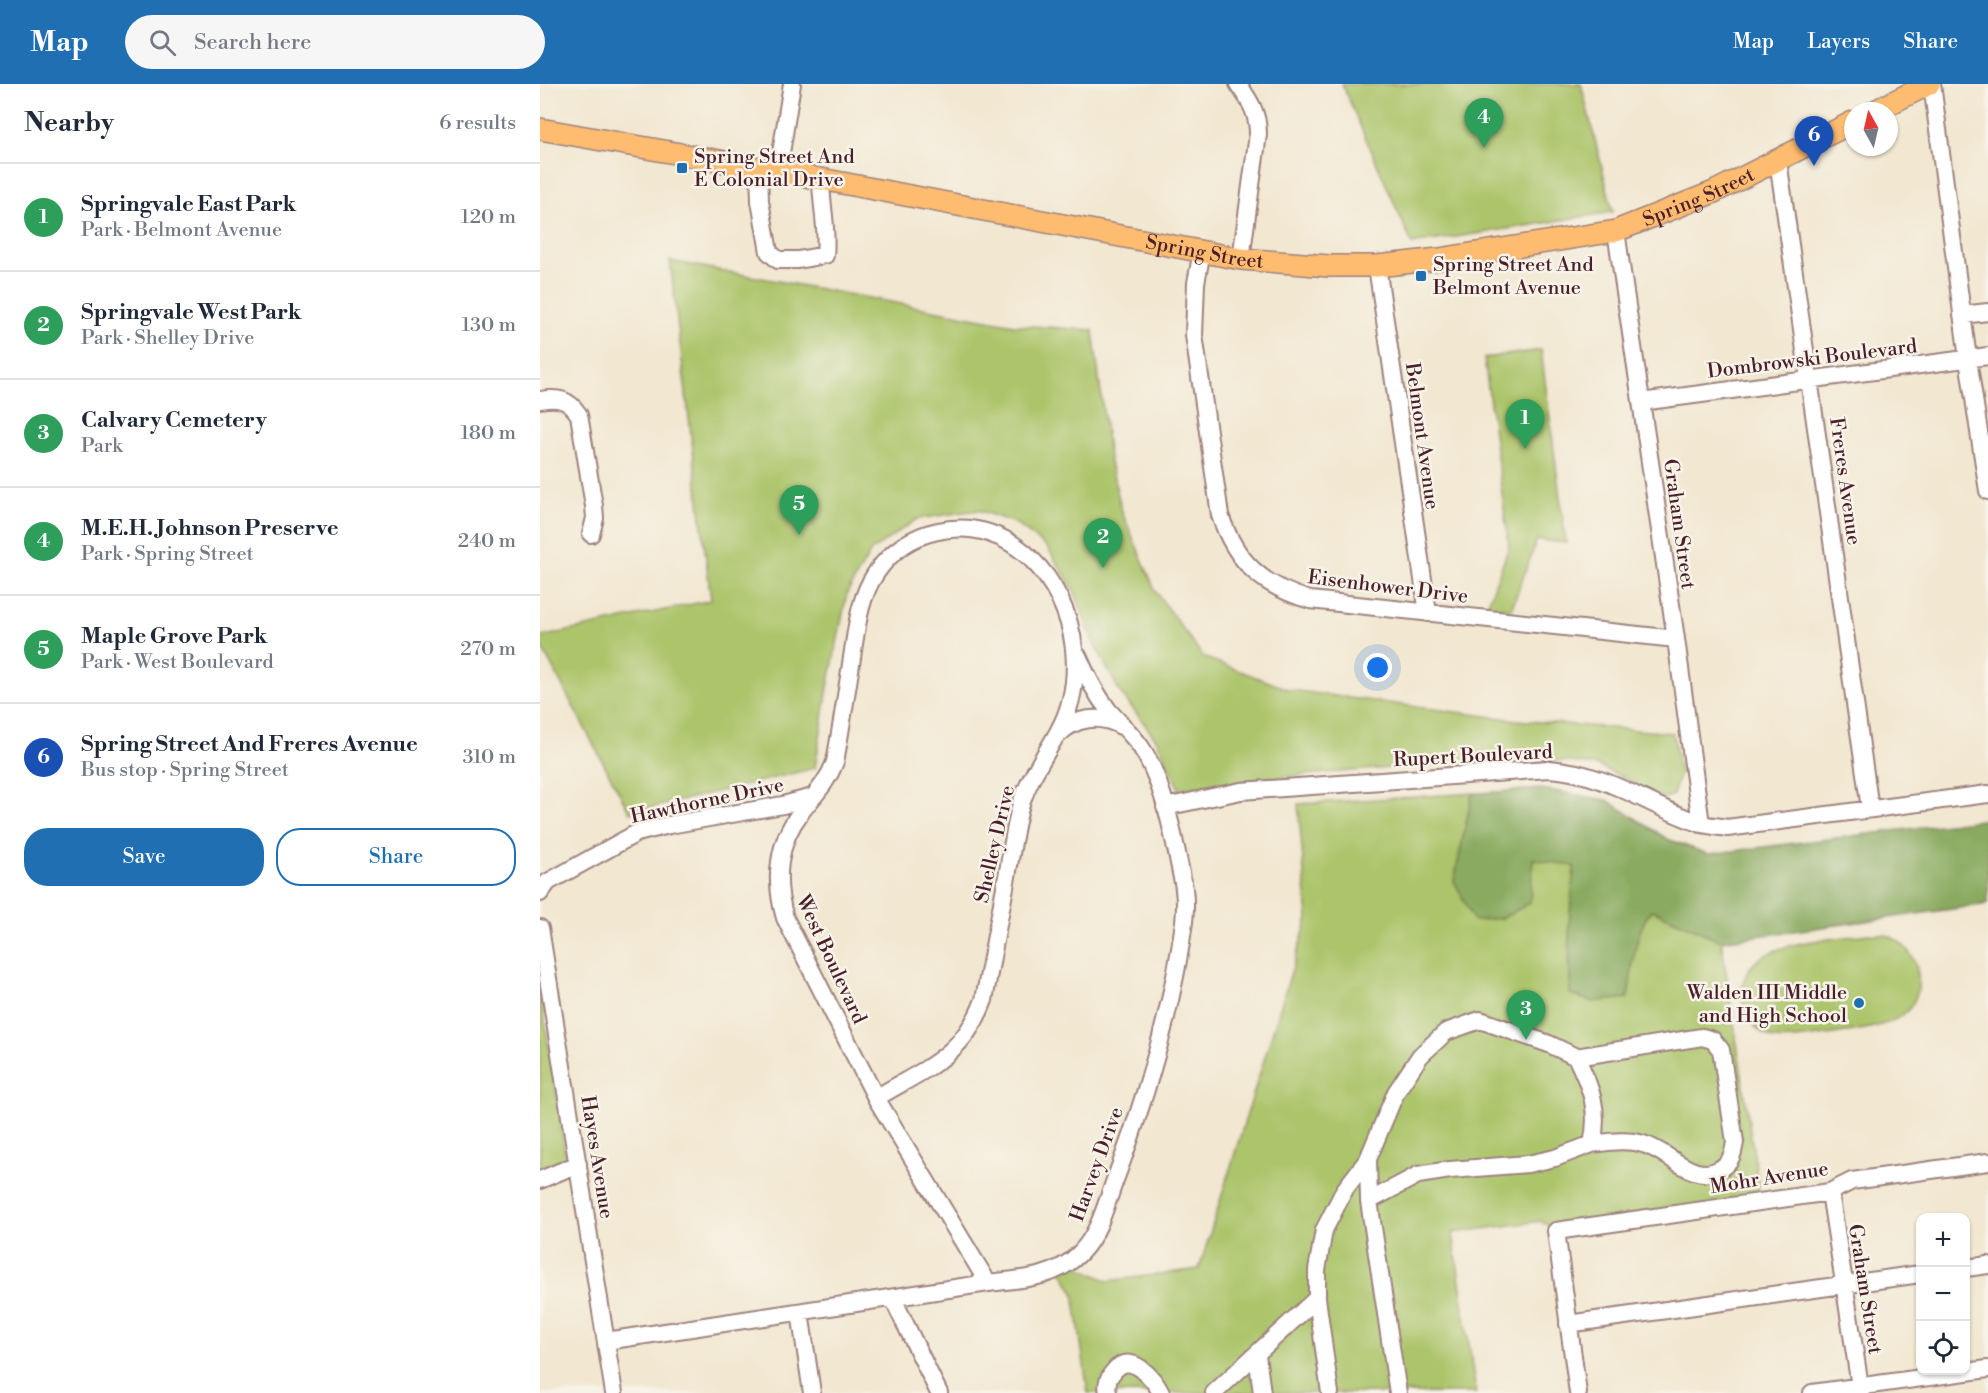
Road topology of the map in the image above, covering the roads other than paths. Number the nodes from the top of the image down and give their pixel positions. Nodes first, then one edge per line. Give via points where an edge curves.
1 (792, 84) edge
2 (1239, 84) edge
3 (1923, 85) edge
4 (1892, 102) edge
5 (1844, 127) edge
6 (540, 129) edge
7 (1778, 160) junction
8 (769, 170) junction
9 (821, 179) junction
10 (1616, 231) junction
11 (1202, 251) junction
12 (1241, 259) junction
13 (1377, 266) junction
14 (1988, 312) edge
15 (1962, 315) junction
16 (1988, 356) edge
17 (1968, 359) junction
18 (1810, 378) junction
19 (540, 400) edge
20 (1641, 402) junction
21 (1988, 491) edge
22 (591, 534) dead end
23 (1010, 542) joint
24 (1428, 613) junction
25 (1071, 635) junction
26 (1676, 639) junction
27 (1128, 732) junction
28 (1053, 741) junction
29 (1988, 794) edge
30 (813, 797) junction
31 (1165, 807) junction
32 (1870, 809) junction
33 (1701, 824) junction
34 (544, 887) edge
35 (540, 928) edge
36 (1576, 1057) junction
37 (876, 1098) junction
38 (1592, 1143) junction
39 (1368, 1159) junction
40 (1988, 1162) edge
41 (578, 1164) junction
42 (540, 1180) edge
43 (1830, 1192) junction
44 (1369, 1201) junction
45 (1988, 1265) edge
46 (1970, 1267) edge
47 (1916, 1275) edge
48 (988, 1283) junction
49 (1844, 1284) junction
50 (1317, 1298) junction
51 (893, 1299) junction
52 (800, 1312) junction
53 (1569, 1324) junction
54 (606, 1341) junction
55 (1257, 1354) junction
56 (1988, 1369) edge
57 (1861, 1390) edge
58 (614, 1393) edge
59 (812, 1393) edge
60 (939, 1393) edge
61 (1108, 1393) edge
62 (1161, 1393) edge
63 (1214, 1393) edge
64 (1262, 1393) edge
65 (1330, 1393) edge
66 (1398, 1393) edge
67 (1578, 1393) edge
68 (1812, 1393) edge

1 - 8 street
2 - 12 street via 1258,121
3 - 4 main road
3 - 15 street
5 - 7 main road, Spring Street
6 - 8 main road, Spring Street
7 - 10 main road, Spring Street via 1714,192
7 - 18 street, Freres Avenue
8 - 9 main road, Spring Street
8 - 9 street via 760,201 770,252 778,260 825,255
9 - 11 main road, Spring Street
10 - 13 main road, Spring Street
10 - 20 street, Graham Street
11 - 12 main road, Spring Street
11 - 24 street, Eisenhower Drive via 1193,314 1196,356 1220,515 1236,551 1264,580 1291,595
12 - 13 main road, Spring Street
13 - 24 street, Belmont Avenue
14 - 15 street
15 - 17 street
16 - 17 street, Dombrowski Boulevard
17 - 18 street, Dombrowski Boulevard
17 - 21 street
18 - 20 street, Dombrowski Boulevard
18 - 32 street, Freres Avenue
19 - 22 street via 565,400 579,415 594,506
20 - 26 street, Graham Street
23 - 25 street, Shelley Drive via 1038,565 1052,584
23 - 30 street, West Boulevard via 964,528 930,532 899,548 875,574 859,618 835,762 829,778
24 - 26 street, Eisenhower Drive
25 - 27 street, Harvey Drive via 1090,683
25 - 28 street, Shelley Drive via 1075,665 1072,696
26 - 33 street, Graham Street
27 - 28 street via 1107,720 1085,719 1069,725
27 - 31 street, Harvey Drive via 1150,762
28 - 37 street, Shelley Drive via 1032,776 1020,808 984,1000 977,1017 968,1033 943,1058
29 - 32 street, Rupert Boulevard
30 - 34 street, Hawthorne Drive via 637,833
30 - 37 street, West Boulevard via 790,828 783,845 779,863 780,900 785,918
31 - 33 street, Rupert Boulevard via 1241,791 1549,769 1603,779
31 - 48 street, Harvey Drive via 1182,874 1185,920 1165,1020 1113,1186 1090,1242 1070,1262 1038,1277
32 - 33 street, Rupert Boulevard via 1727,828
35 - 41 street, Hayes Avenue
36 - 38 street via 1594,1101
36 - 38 street via 1702,1037 1713,1040 1720,1050 1735,1142 1727,1164 1710,1173 1698,1173 1643,1144
36 - 39 street via 1480,1020 1446,1032 1420,1056 1396,1092
37 - 48 street, West Boulevard
38 - 44 street via 1528,1164 1418,1175
39 - 44 street
39 - 50 street via 1345,1189 1324,1230
40 - 43 street, Mohr Avenue via 1852,1181
41 - 42 street
41 - 54 street, Hayes Avenue
43 - 49 street, Graham Street
43 - 53 street, Mohr Avenue via 1556,1231
44 - 66 street
45 - 46 street
47 - 49 street
48 - 51 street, Harvey Drive
49 - 53 street
49 - 57 street, Graham Street
50 - 55 street
50 - 65 street
51 - 52 street, Harvey Drive
51 - 60 street
52 - 54 street, Harvey Drive
52 - 59 street
53 - 67 street
54 - 58 street, Hayes Avenue
55 - 63 street
55 - 64 street
56 - 57 street
57 - 68 street
61 - 62 street via 1109,1377 1117,1366 1126,1363 1141,1368

